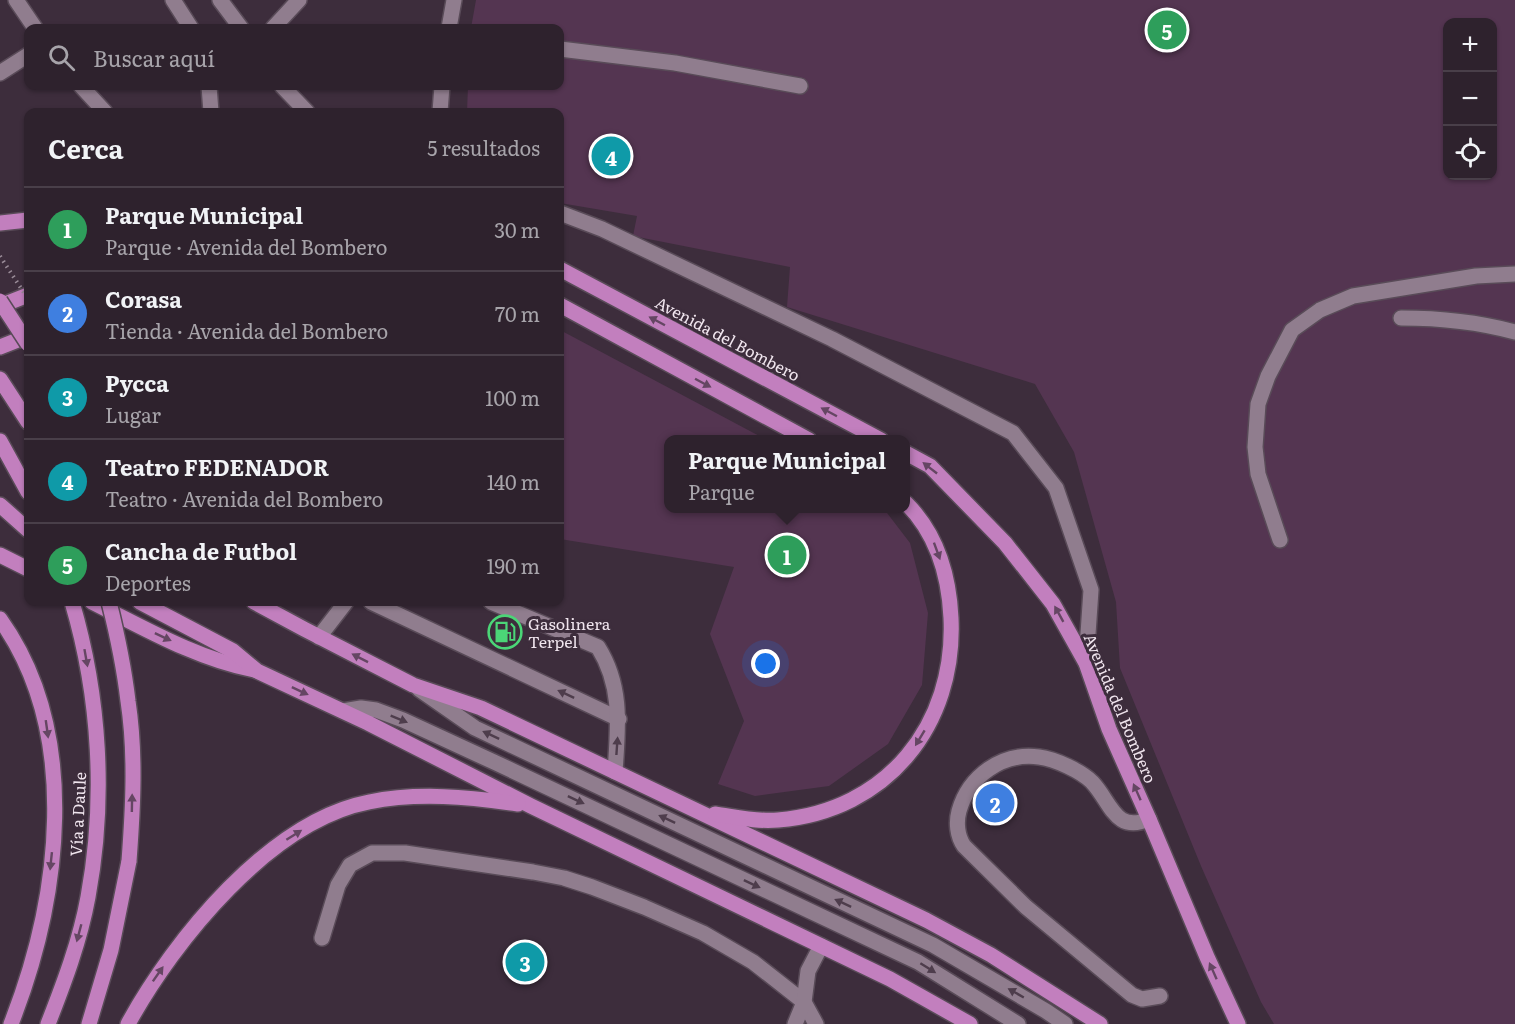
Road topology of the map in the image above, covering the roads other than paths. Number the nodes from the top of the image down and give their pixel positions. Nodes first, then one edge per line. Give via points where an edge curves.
1 (16, 0) edge
2 (173, 0) edge
3 (220, 0) edge
4 (299, 0) edge
5 (454, 0) edge
6 (32, 24) edge
7 (188, 24) edge
8 (238, 24) edge
9 (277, 24) edge
10 (450, 24) edge
11 (564, 49) edge
12 (24, 58) edge
13 (0, 73) edge
14 (800, 86) dead end
15 (85, 90) edge
16 (209, 90) edge
17 (286, 90) edge
18 (442, 90) edge
19 (101, 108) edge
20 (211, 108) edge
21 (303, 108) edge
22 (440, 108) edge
23 (564, 215) edge
24 (24, 220) edge
25 (0, 223) edge
26 (564, 271) edge
27 (1515, 274) edge
28 (24, 298) edge
29 (0, 302) edge
30 (0, 306) edge
31 (564, 307) edge
32 (1401, 318) dead end
33 (1515, 332) edge
34 (24, 338) edge
35 (24, 338) edge
36 (0, 347) edge
37 (0, 379) edge
38 (24, 416) edge
39 (800, 435) edge
40 (871, 435) edge
41 (0, 441) edge
42 (910, 455) edge
43 (24, 485) edge
44 (0, 505) edge
45 (910, 507) edge
46 (24, 526) edge
47 (1280, 540) dead end
48 (0, 555) edge
49 (24, 567) edge
50 (73, 606) edge
51 (100, 606) edge
52 (110, 606) edge
53 (148, 606) edge
54 (261, 606) edge
55 (343, 606) edge
56 (379, 606) edge
57 (501, 606) edge
58 (0, 619) edge
59 (319, 637) junction
60 (1086, 663) junction
61 (257, 670) junction
62 (412, 685) junction
63 (343, 711) junction
64 (619, 719) junction
65 (615, 772) junction
66 (531, 806) junction
67 (694, 810) junction
68 (1149, 819) junction
69 (322, 938) dead end
70 (821, 946) junction
71 (1160, 996) dead end
72 (804, 1002) junction
73 (11, 1024) edge
74 (48, 1024) edge
75 (89, 1024) edge
76 (128, 1024) edge
77 (795, 1024) edge
78 (816, 1024) edge
79 (970, 1024) edge
80 (1018, 1024) edge
81 (1065, 1024) edge
82 (1100, 1024) edge
83 (1238, 1024) edge

1 - 6 lane
2 - 7 lane
3 - 8 lane
4 - 9 lane
5 - 10 lane
11 - 14 lane via 675,63
12 - 13 lane
15 - 19 lane
16 - 20 lane
17 - 21 lane
18 - 22 lane
23 - 60 lane via 832,339 1012,433 1056,488 1091,591
24 - 25 main road
40 -> 26 main road, Avenida del Bombero
27 - 47 lane via 1476,276 1353,296 1320,310 1292,330 1258,404 1255,447 1258,474
28 - 30 main road
29 - 34 main road, bridge
31 -> 39 main road
32 - 33 lane via 1472,323
35 - 36 main road
37 - 38 main road
41 - 43 main road
60 -> 42 main road, Avenida del Bombero via 1053,604 1005,543 930,466
44 - 46 main road
45 -> 67 main road via 933,539 944,570 952,635 942,695 914,747 897,769 873,788 808,815 752,820
48 - 49 main road
50 -> 74 main road, Vía a Daule via 93,698 99,802 88,898
51 -> 61 main road via 228,665
75 -> 52 main road, bridge via 111,950 129,861 133,788 129,702
53 - 61 main road via 233,651
54 - 59 main road
55 - 59 lane
64 -> 56 lane
57 - 64 lane via 598,646 612,675
58 -> 73 main road via 24,655 46,716 56,802 48,884 36,946
62 -> 59 main road
68 -> 60 main road, Avenida del Bombero via 1109,729
61 -> 63 main road
62 - 65 main road via 482,708
81 -> 62 lane via 933,945 475,728
63 - 66 main road
63 -> 80 lane via 376,710 494,762 918,962
65 -> 64 lane
65 - 67 main road
66 - 70 main road
76 -> 66 main road via 147,990 204,915 271,849 304,829 367,802 403,797 483,799
67 - 82 main road via 926,920 991,955
68 - 71 lane via 1128,823 1115,815 1091,782 1051,759 1027,756 1002,761 980,775 963,797 957,818 964,846 1026,907 1132,995 1142,999
83 -> 68 main road, Avenida del Bombero
69 - 72 lane via 338,885 350,865 372,853 462,860 564,878 644,907 703,933 753,962
70 - 72 lane via 808,971
70 - 79 main road
72 - 77 lane
72 - 78 lane

